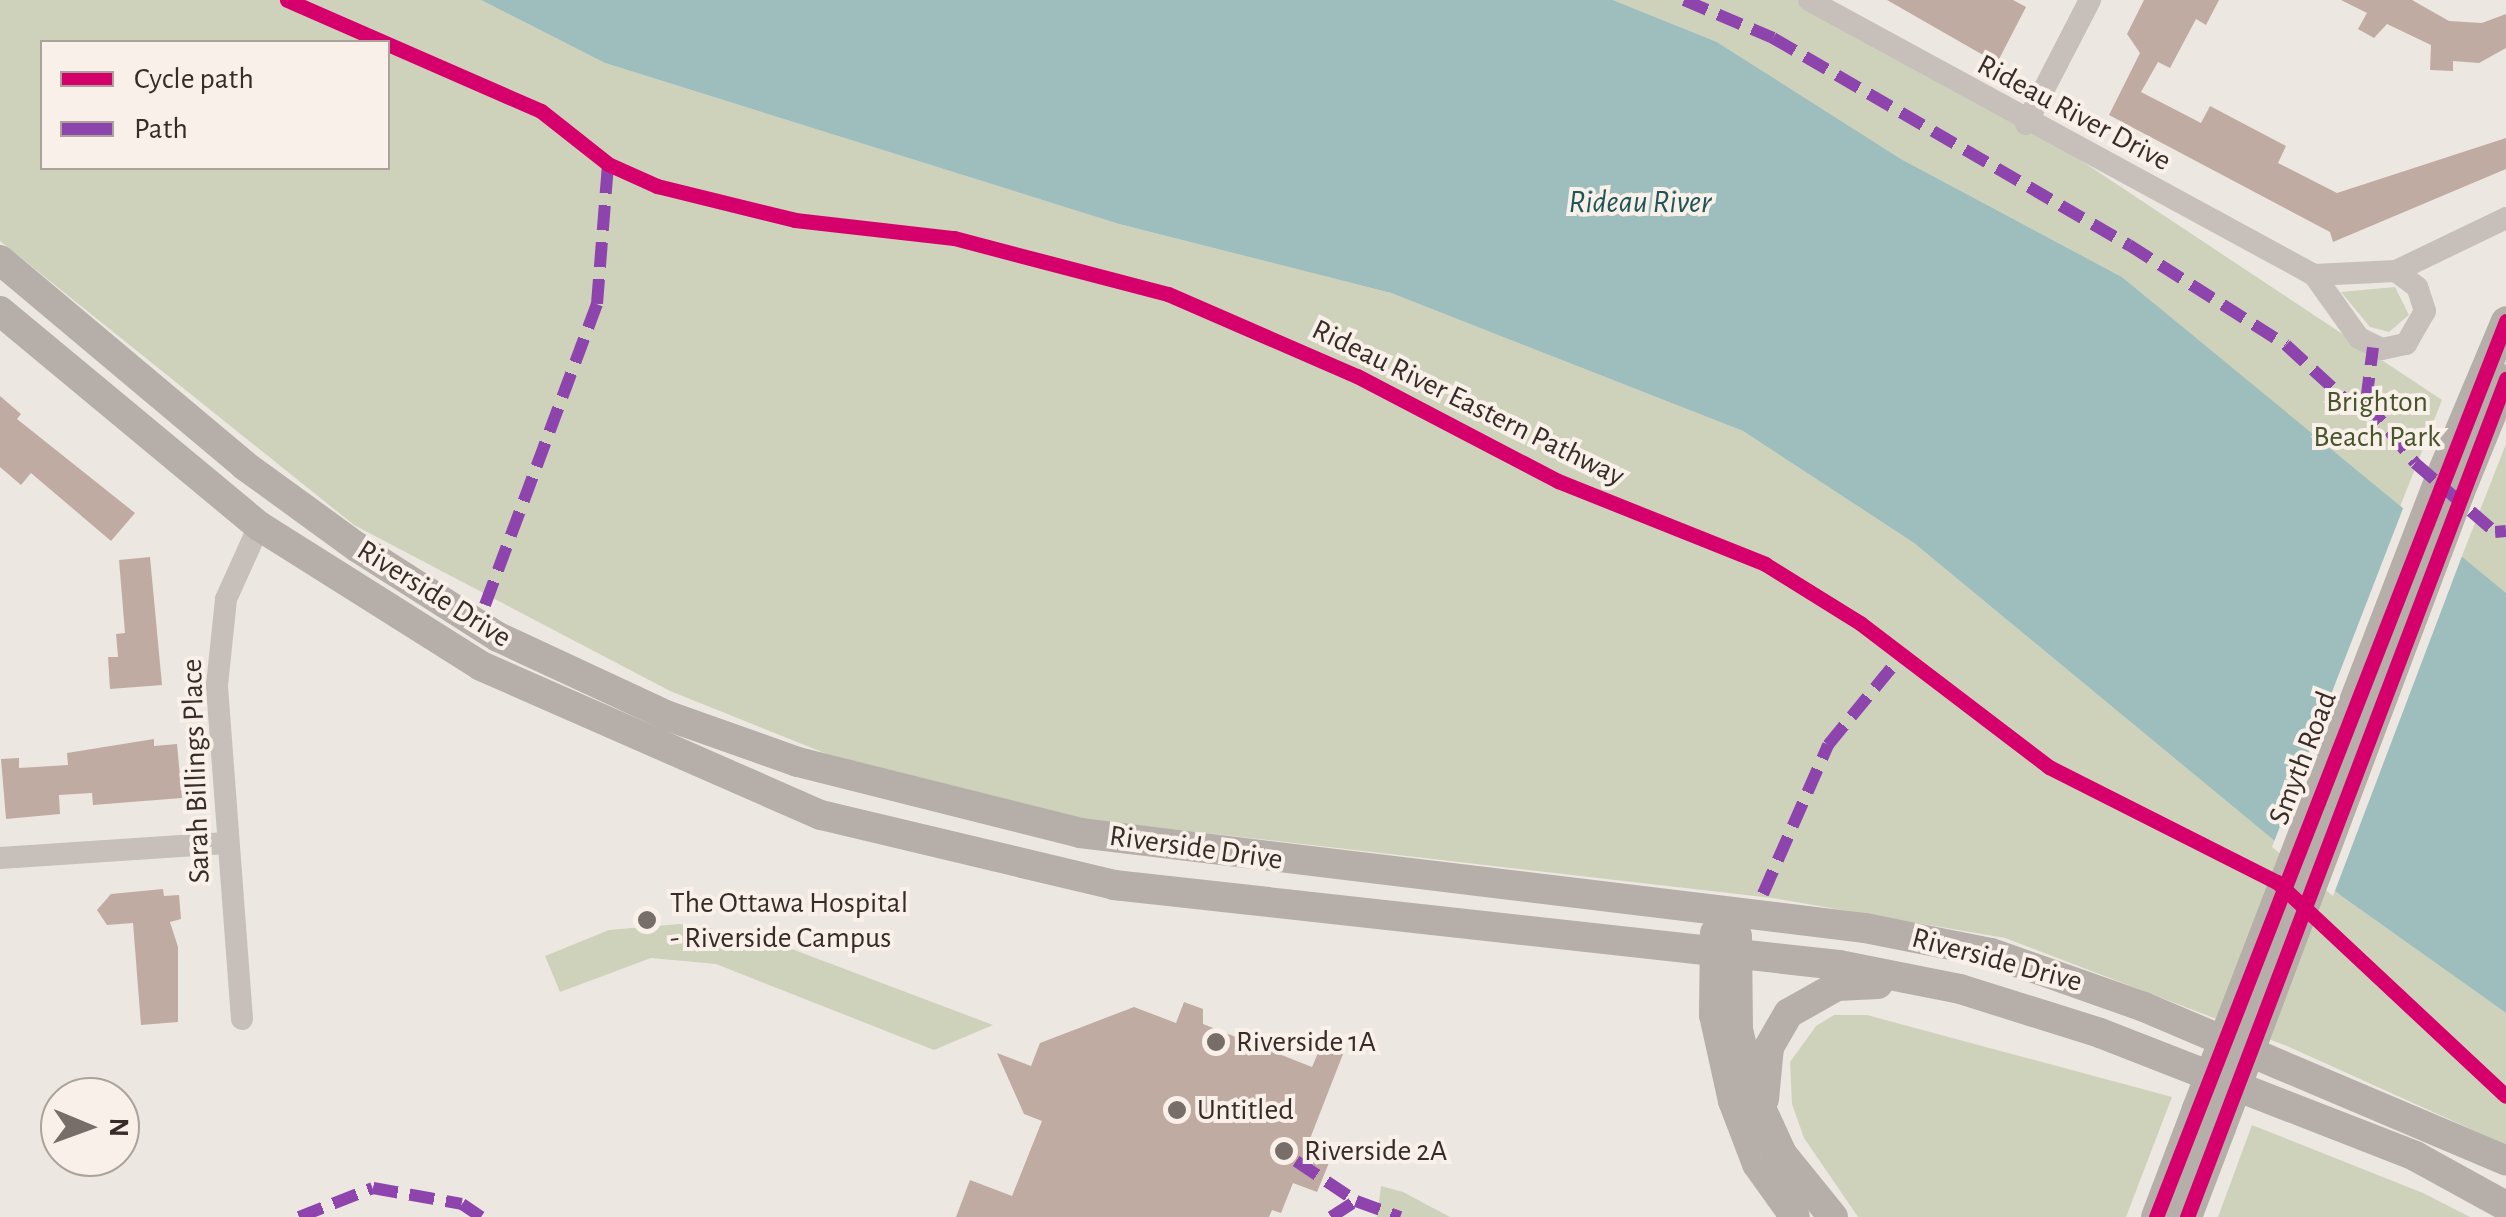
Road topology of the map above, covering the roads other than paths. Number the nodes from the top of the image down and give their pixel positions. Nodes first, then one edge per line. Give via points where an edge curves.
1 (1808, 0) edge
2 (2090, 0) edge
3 (2026, 124) junction
4 (2506, 218) edge
5 (0, 260) edge
6 (2396, 271) junction
7 (2314, 275) junction
8 (0, 311) edge
9 (2506, 322) edge
10 (2506, 378) edge
11 (2449, 486) junction
12 (258, 526) junction
13 (226, 843) junction
14 (0, 858) edge
15 (1729, 911) junction
16 (1724, 954) junction
17 (1927, 982) junction
18 (242, 1020) dead end
19 (2209, 1118) junction
20 (1768, 1122) junction
21 (2506, 1161) edge
22 (2506, 1206) edge
23 (1795, 1217) edge
24 (1833, 1217) edge
25 (2156, 1217) edge
26 (2187, 1217) edge

1 - 3 street, Rideau River Drive
2 - 3 street
3 - 7 street, Rideau River Drive
4 - 6 street
5 - 15 main road, Riverside Drive via 244,465 357,547 498,636 668,716 798,762 1052,827
6 - 7 street
6 - 7 street, Rideau River Drive via 2417,287 2424,312 2406,344 2382,350 2359,338
8 - 12 main road, Riverside Drive
9 - 11 main road, Smyth Road
10 - 11 main road, Smyth Road
11 - 19 main road, Smyth Road, bridge
12 - 13 street, Sarah Billings Place via 226,598 219,668
12 - 16 main road, Riverside Drive via 481,666 784,801 870,830 1114,885
13 - 14 street
13 - 18 street, Sarah Billings Place
15 - 16 main road
15 - 21 main road, Riverside Drive via 1911,935 2036,966
16 - 17 main road, Riverside Drive
16 - 20 main road via 1743,1060
16 - 23 main road via 1714,1015 1732,1101 1757,1164
17 - 20 main road via 1837,986 1790,1014 1764,1067
17 - 22 main road, Riverside Drive via 2100,1033 2415,1156
19 - 25 main road, Smyth Road
19 - 26 main road, Smyth Road
20 - 24 main road via 1800,1181

